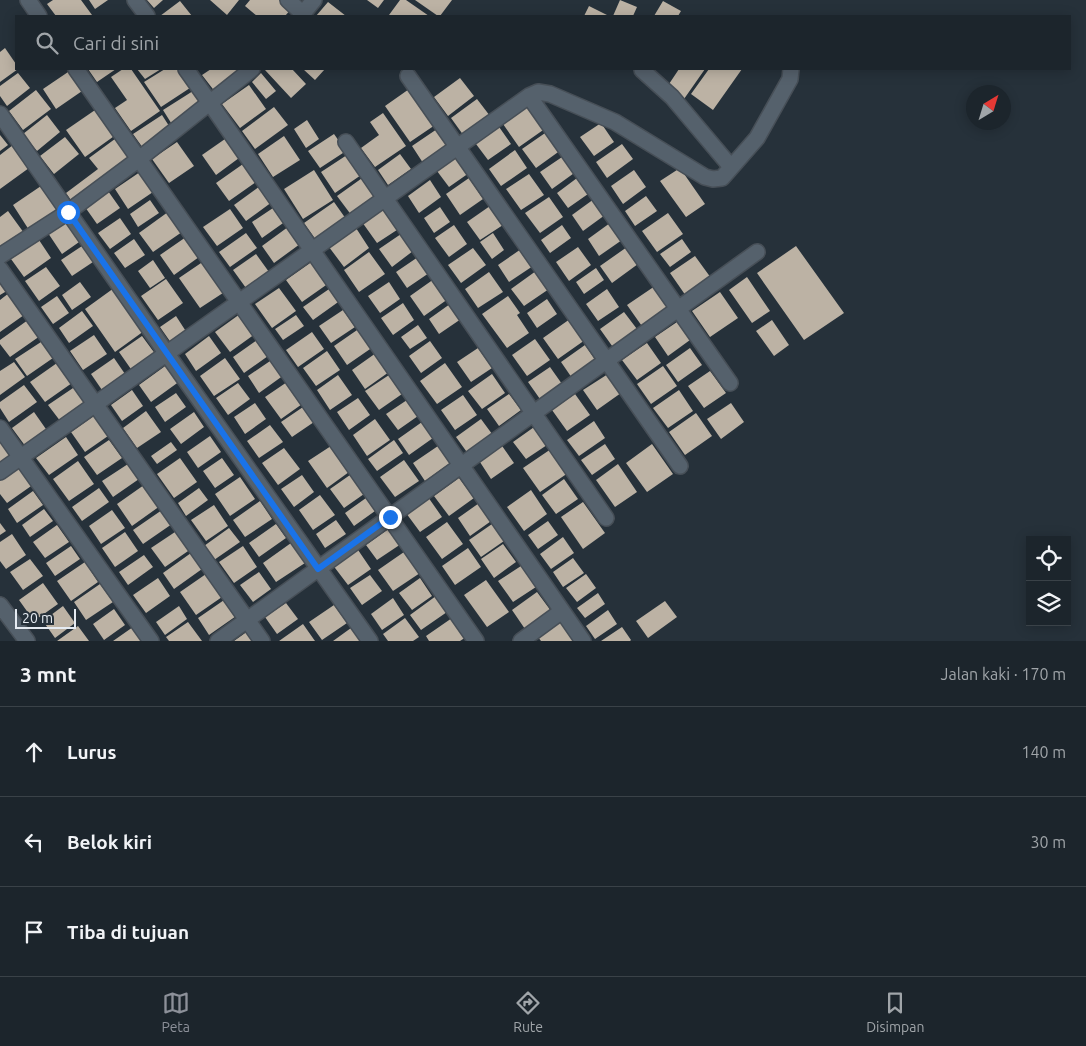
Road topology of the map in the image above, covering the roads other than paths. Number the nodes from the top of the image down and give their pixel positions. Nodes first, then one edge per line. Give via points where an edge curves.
1 (28, 0) edge
2 (136, 0) edge
3 (288, 0) edge
4 (314, 0) edge
5 (38, 15) edge
6 (146, 15) edge
7 (302, 15) edge
8 (77, 70) edge
9 (187, 70) edge
10 (251, 70) edge
11 (642, 70) dead end
12 (791, 70) edge
13 (408, 76) dead end
14 (529, 96) junction
15 (210, 103) junction
16 (0, 114) edge
17 (346, 142) dead end
18 (457, 147) junction
19 (139, 158) junction
20 (731, 168) junction
21 (385, 198) junction
22 (68, 212) junction
23 (312, 250) junction
24 (757, 252) dead end
25 (0, 256) edge
26 (0, 269) edge
27 (239, 302) junction
28 (678, 309) junction
29 (167, 354) junction
30 (606, 361) junction
31 (730, 383) dead end
32 (95, 404) junction
33 (534, 413) junction
34 (0, 428) edge
35 (21, 457) junction
36 (461, 466) junction
37 (680, 466) dead end
38 (0, 472) edge
39 (390, 517) junction
40 (606, 518) dead end
41 (318, 569) junction
42 (0, 604) edge
43 (562, 611) junction
44 (247, 620) junction
45 (27, 641) edge
46 (151, 641) edge
47 (218, 641) edge
48 (262, 641) edge
49 (370, 641) edge
50 (476, 641) edge
51 (521, 641) edge
52 (582, 641) edge

1 - 5 street
2 - 6 street
3 - 7 street
4 - 7 street
8 - 19 street
9 - 15 street
10 - 15 street
11 - 20 street via 672,98
12 - 20 street via 790,79 756,138
13 - 18 street
14 - 18 street
14 - 20 street via 538,92 550,94 616,122 705,177 722,178
14 - 28 street
15 - 19 street
15 - 23 street
16 - 22 street
17 - 21 street
18 - 21 street
18 - 30 street
19 - 22 street
19 - 27 street
21 - 23 street
21 - 33 street
22 - 25 street
22 - 29 street
23 - 27 street
23 - 36 street
24 - 28 street
26 - 32 street
27 - 29 street
27 - 39 street
28 - 30 street
28 - 31 street
29 - 32 street
29 - 41 street
30 - 33 street
30 - 37 street
32 - 35 street
32 - 44 street
33 - 36 street
33 - 40 street
34 - 35 street
35 - 38 street
35 - 46 street
36 - 39 street
36 - 43 street
39 - 41 street
39 - 50 street
41 - 44 street
41 - 49 street
42 - 45 street
43 - 51 street
43 - 52 street
44 - 47 street
44 - 48 street

